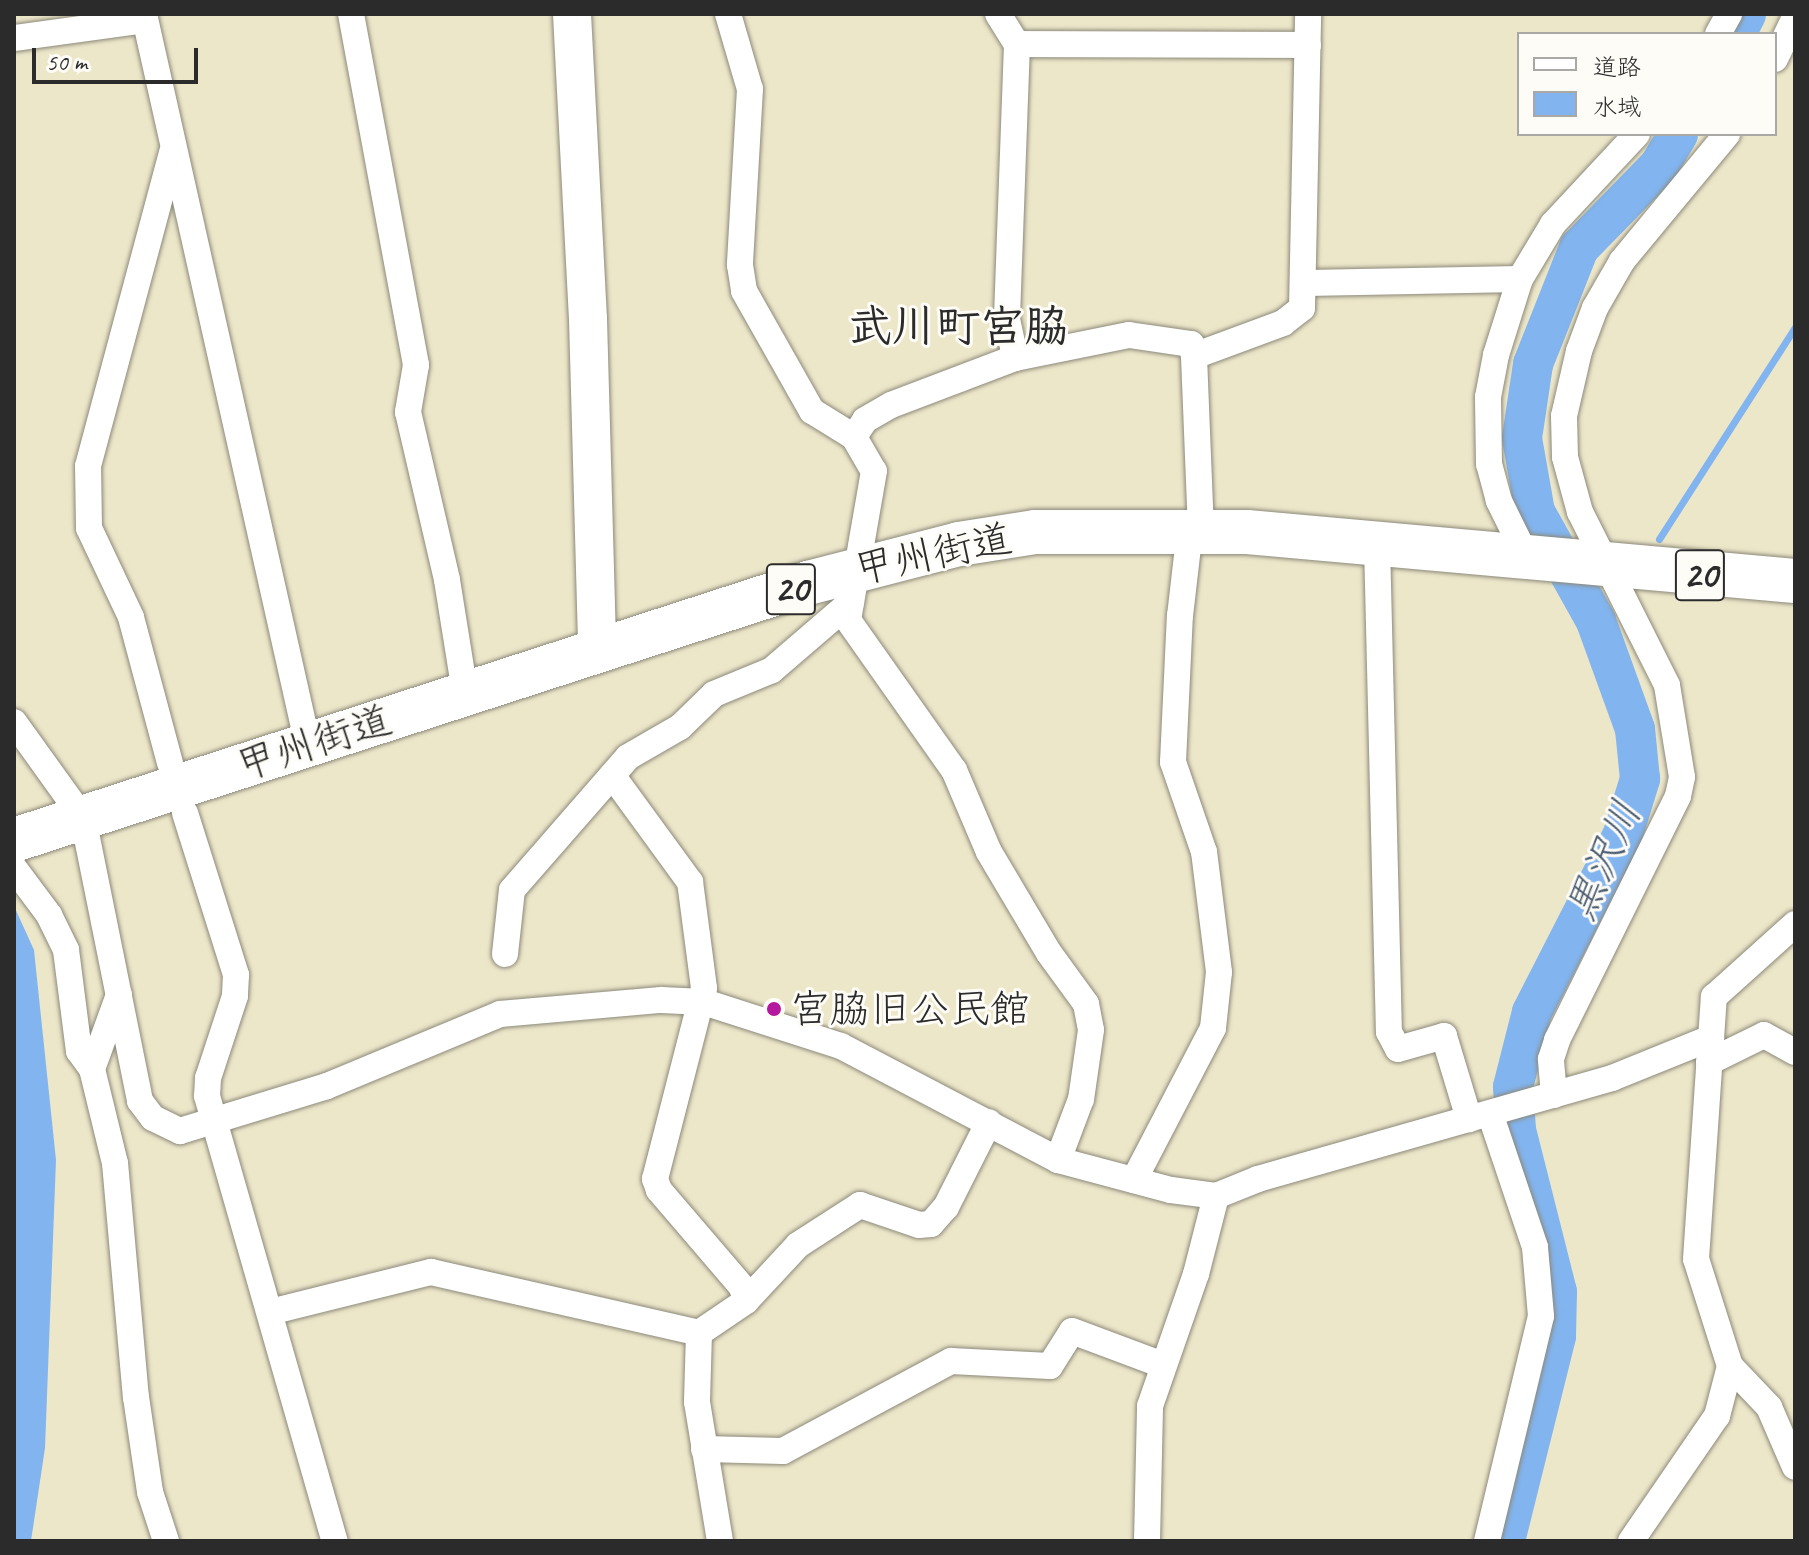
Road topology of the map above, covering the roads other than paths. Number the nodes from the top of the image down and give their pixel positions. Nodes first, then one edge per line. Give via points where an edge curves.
1 (351, 14) edge
2 (572, 14) edge
3 (728, 14) edge
4 (998, 14) edge
5 (1308, 14) edge
6 (1729, 14) edge
7 (144, 17) edge
8 (1795, 17) edge
9 (1719, 32) edge
10 (14, 38) edge
11 (1017, 44) junction
12 (1308, 45) junction
13 (1777, 55) edge
14 (1635, 136) edge
15 (1725, 136) edge
16 (172, 148) junction
17 (1520, 279) junction
18 (1306, 283) junction
19 (1194, 356) junction
20 (1015, 358) junction
21 (854, 437) junction
22 (1195, 530) junction
23 (1377, 544) junction
24 (1527, 558) junction
25 (1606, 564) junction
26 (1795, 581) edge
27 (855, 585) junction
28 (597, 651) junction
29 (465, 693) junction
30 (14, 722) edge
31 (308, 745) junction
32 (170, 763) dead end
33 (612, 775) junction
34 (185, 813) dead end
35 (73, 821) junction
36 (14, 840) edge
37 (14, 868) edge
38 (1795, 924) edge
39 (505, 954) dead end
40 (119, 995) junction
41 (704, 1002) junction
42 (1710, 1050) junction
43 (1795, 1052) edge
44 (92, 1069) junction
45 (1550, 1096) junction
46 (1488, 1114) junction
47 (216, 1119) junction
48 (989, 1122) junction
49 (1058, 1160) junction
50 (1134, 1180) junction
51 (1216, 1196) junction
52 (746, 1301) junction
53 (270, 1312) junction
54 (699, 1333) junction
55 (1163, 1365) junction
56 (1730, 1366) junction
57 (704, 1449) junction
58 (1795, 1467) edge
59 (166, 1541) edge
60 (335, 1541) edge
61 (720, 1541) edge
62 (1147, 1541) edge
63 (1487, 1541) edge
64 (1631, 1541) edge

1 - 29 street via 416,365 408,412 447,580
2 - 28 street via 587,287
3 - 21 street via 750,89 740,265 744,291 812,411
4 - 11 street
5 - 12 street
6 - 9 street
7 - 10 street
7 - 16 street
8 - 13 street
11 - 12 street
11 - 20 street via 1007,319
12 - 18 street
14 - 17 street via 1553,224
15 - 25 street via 1622,261 1595,308 1579,351 1564,416 1565,457 1580,512
16 - 31 street
16 - 32 street via 88,466 89,528 131,617
17 - 18 street
17 - 24 street via 1488,397 1489,464 1499,501
18 - 19 street via 1302,308 1283,323
19 - 20 street via 1191,344 1129,335
19 - 22 street
20 - 21 street via 891,405 865,420
21 - 27 street via 874,471
22 - 23 highway, 甲州街道 / 20
22 - 27 highway, 甲州街道 / 20 via 1035,532
22 - 50 street via 1180,616 1173,762 1204,852 1219,972 1213,1028
23 - 24 highway, 甲州街道 / 20
23 - 46 street via 1389,1032 1398,1049 1444,1036
24 - 25 highway, 甲州街道 / 20
25 - 26 highway, 甲州街道 / 20
25 - 45 street via 1667,685 1682,777 1678,796 1557,1040
27 - 28 highway, 甲州街道 / 20
27 - 33 street via 772,670 714,694 680,727 628,757
27 - 49 street via 848,620 954,770 989,852 1086,1004 1091,1030 1081,1099
28 - 29 highway, 甲州街道 / 20
29 - 31 highway, 甲州街道 / 20
30 - 35 street
31 - 35 highway, 甲州街道 / 20
33 - 39 street via 512,890
33 - 41 street via 690,882
34 - 47 street via 236,975 235,996 208,1078 207,1096
35 - 36 highway, 甲州街道 / 20
35 - 40 street
37 - 44 street via 49,915 66,950 79,1051
38 - 42 street via 1714,997
40 - 44 street
40 - 47 street via 140,1101 153,1118 180,1131
41 - 47 street via 661,1000 500,1014 327,1086
41 - 48 street via 841,1046
41 - 52 street via 655,1179 742,1287
42 - 43 street via 1764,1035
42 - 45 street
42 - 56 street via 1696,1259
44 - 59 street via 115,1163 150,1492
45 - 46 street
46 - 51 street
46 - 63 street via 1535,1247 1541,1316
47 - 53 street
48 - 49 street
48 - 52 street via 946,1207 931,1224 919,1225 860,1205 798,1245
49 - 50 street
50 - 51 street
51 - 55 street via 1196,1274
52 - 54 street
53 - 54 street via 431,1272
53 - 60 street
54 - 57 street via 697,1402
55 - 57 street via 1072,1331 1050,1366 951,1361 783,1451
55 - 62 street via 1150,1406
56 - 58 street via 1769,1407
56 - 64 street via 1717,1416
57 - 61 street

